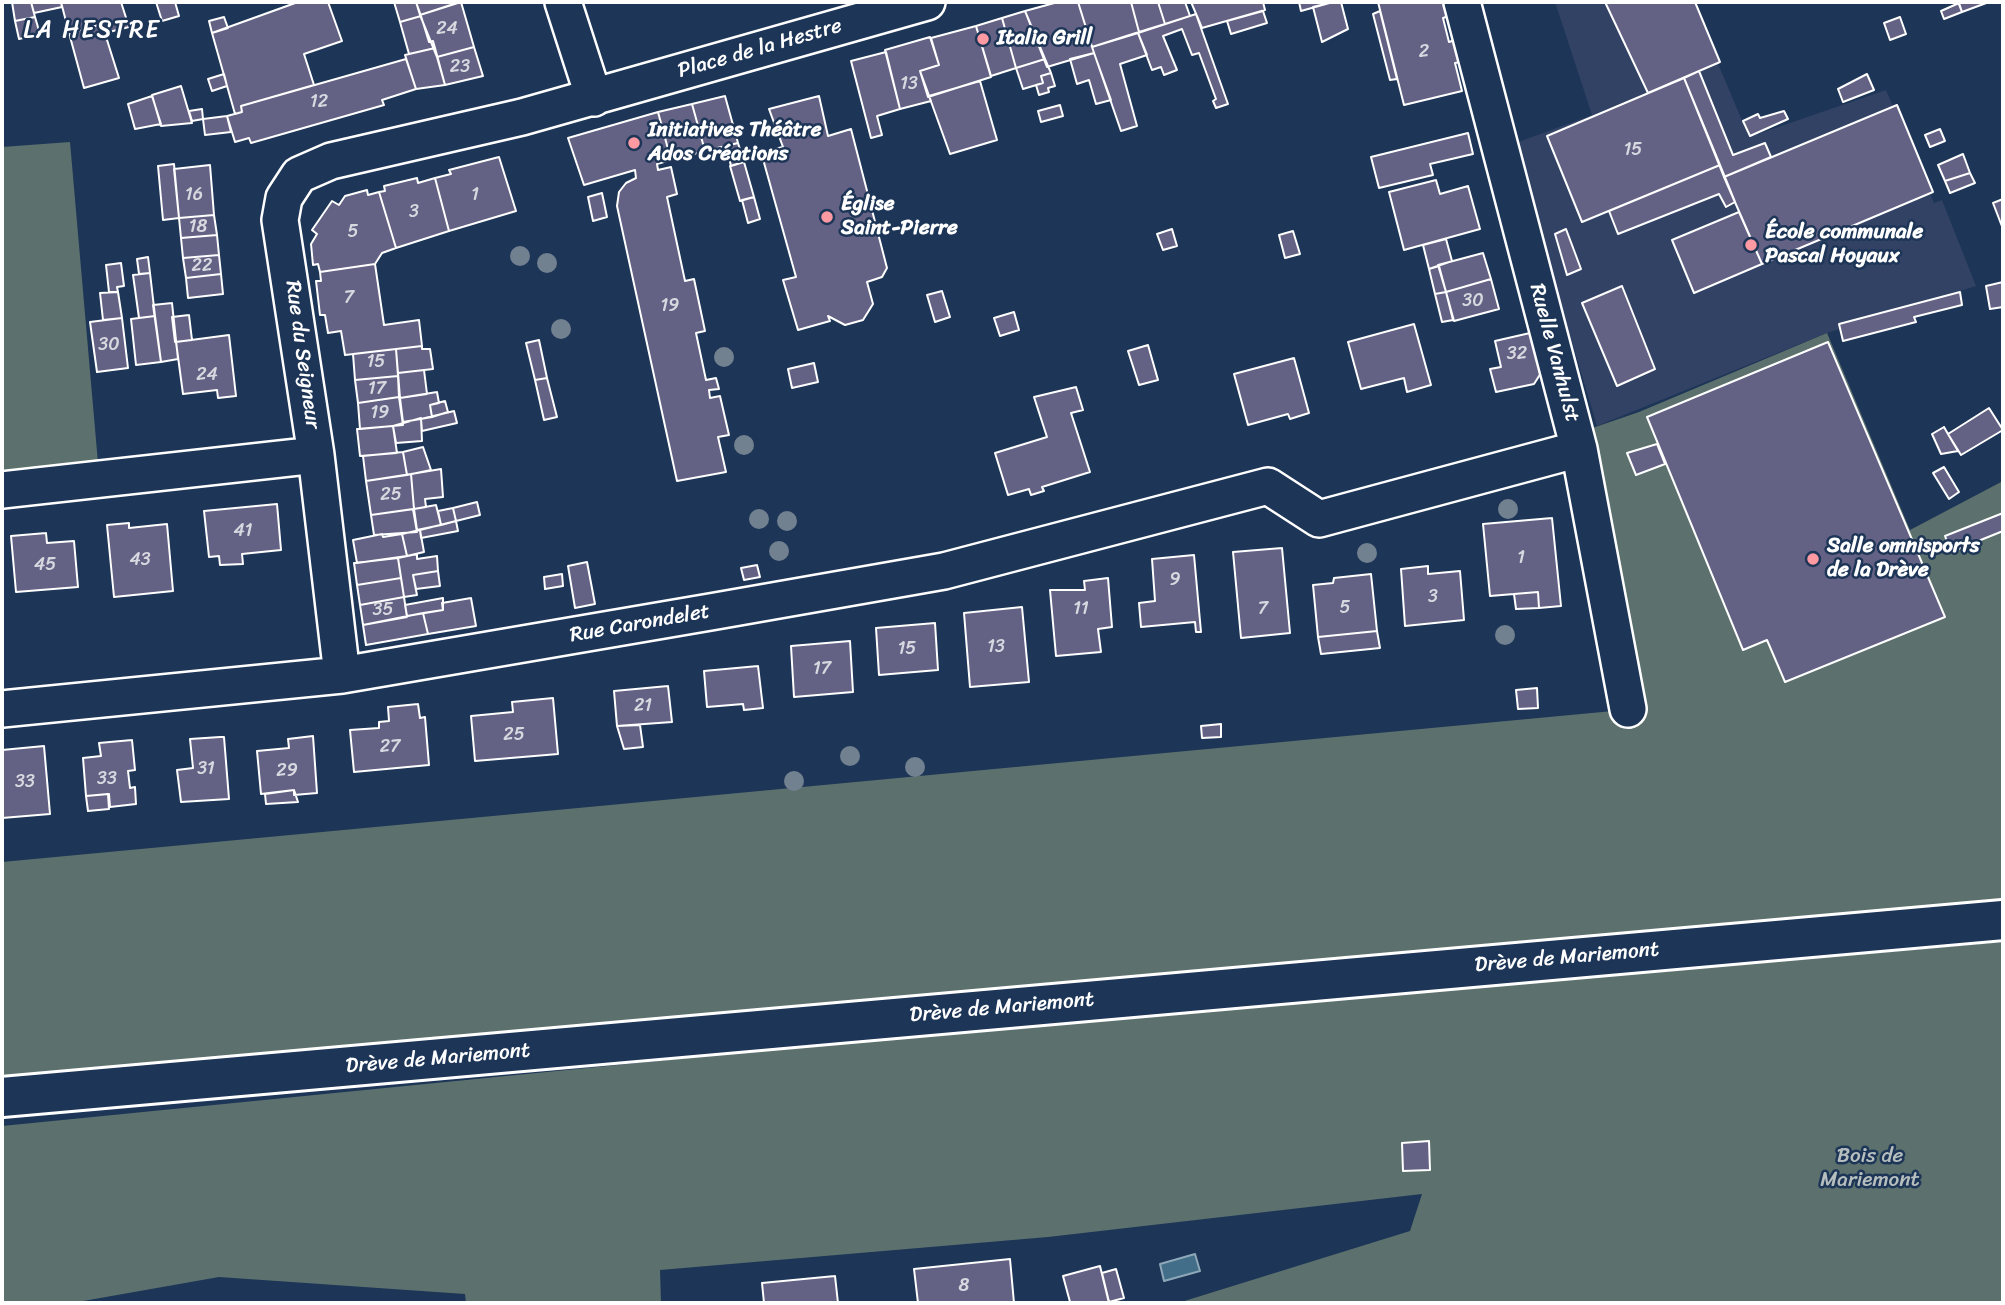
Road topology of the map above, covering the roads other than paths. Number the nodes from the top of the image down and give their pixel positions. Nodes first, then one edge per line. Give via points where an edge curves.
1 (563, 2) edge
2 (927, 2) edge
3 (1462, 2) edge
4 (594, 97) junction
5 (522, 117) joint
6 (1579, 449) junction
7 (316, 455) junction
8 (2, 490) edge
9 (342, 675) junction
10 (2, 709) edge
11 (1628, 709) dead end
12 (2003, 920) edge
13 (2, 1097) edge

1 - 4 street
2 - 4 street, Place de la Hestre
3 - 6 street, Ruelle Vanhulst
4 - 5 street, Place de la Hestre
5 - 7 street, Rue du Seigneur via 331,161 299,175 284,198 281,233
6 - 9 street, Rue Carondelet via 1319,519 1268,486 944,571
6 - 11 street, Ruelle Vanhulst
7 - 8 street, Rue du Seigneur
7 - 9 street
9 - 10 street, Rue Carondelet
12 - 13 street, Drève de Mariemont

